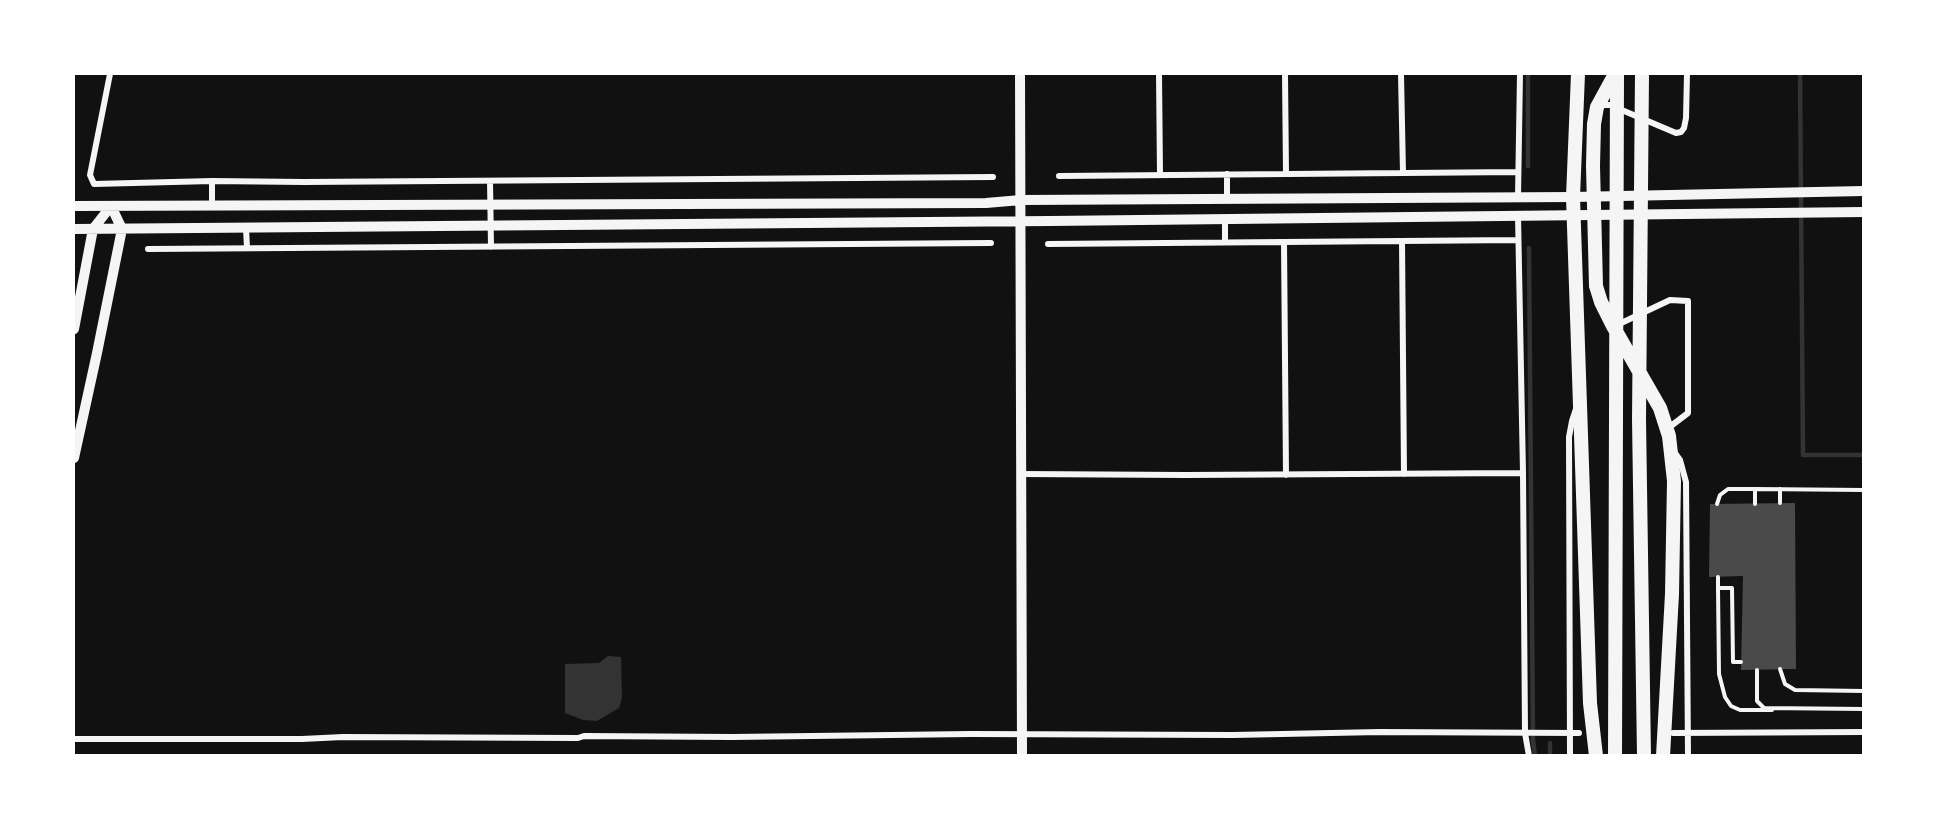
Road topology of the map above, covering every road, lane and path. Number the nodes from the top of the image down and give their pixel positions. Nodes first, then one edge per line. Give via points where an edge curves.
1 (110, 74) edge
2 (1020, 74) edge
3 (1159, 74) edge
4 (1285, 74) edge
5 (1401, 74) edge
6 (1520, 74) edge
7 (1578, 74) edge
8 (1616, 74) edge
9 (1642, 74) edge
10 (1686, 76) edge
11 (1597, 107) junction
12 (1518, 172) junction
13 (1403, 173) junction
14 (1227, 174) junction
15 (1286, 174) junction
16 (1160, 175) junction
17 (1059, 176) dead end
18 (993, 177) dead end
19 (490, 180) junction
20 (212, 181) junction
21 (1863, 191) edge
22 (1593, 196) junction
23 (1518, 197) junction
24 (1572, 197) junction
25 (1227, 198) junction
26 (1021, 200) junction
27 (212, 205) junction
28 (74, 206) edge
29 (111, 206) junction
30 (491, 206) junction
31 (1863, 212) edge
32 (1573, 215) junction
33 (1594, 215) junction
34 (1518, 216) junction
35 (1225, 219) junction
36 (1021, 222) junction
37 (490, 226) junction
38 (246, 228) junction
39 (74, 229) edge
40 (93, 229) junction
41 (122, 229) junction
42 (1518, 240) junction
43 (1402, 241) junction
44 (1225, 242) junction
45 (1284, 242) junction
46 (991, 243) dead end
47 (1048, 244) dead end
48 (490, 247) junction
49 (247, 248) junction
50 (148, 249) dead end
51 (1613, 326) junction
52 (74, 329) edge
53 (1580, 399) junction
54 (1667, 429) junction
55 (1671, 446) junction
56 (74, 458) edge
57 (1523, 473) junction
58 (1021, 474) junction
59 (1404, 474) junction
60 (1286, 475) junction
61 (1755, 489) junction
62 (1780, 489) junction
63 (1863, 490) edge
64 (1780, 503) dead end
65 (1717, 504) dead end
66 (1755, 504) dead end
67 (1718, 577) dead end
68 (1718, 588) junction
69 (1741, 662) dead end
70 (1780, 669) dead end
71 (1757, 670) dead end
72 (1863, 691) edge
73 (1772, 710) junction
74 (1863, 710) edge
75 (1570, 732) junction
76 (1689, 732) junction
77 (1863, 732) edge
78 (1525, 733) junction
79 (1579, 733) dead end
80 (1673, 733) dead end
81 (1022, 735) junction
82 (74, 739) edge
83 (1022, 756) edge
84 (1529, 756) edge
85 (1570, 756) edge
86 (1596, 756) edge
87 (1615, 756) edge
88 (1644, 756) edge
89 (1664, 756) edge
90 (1688, 756) edge

1 - 20 street via 92,166 94,184
2 - 26 street
3 - 16 street
4 - 15 street
5 - 13 street
6 - 12 street
7 - 24 highway
8 - 11 highway
8 - 87 highway
9 - 88 highway via 1639,419
10 - 11 street via 1686,118 1681,132 1610,105
11 - 22 highway
12 - 13 street
12 - 23 street
13 - 15 street
14 - 15 street
14 - 16 street
14 - 25 street
16 - 17 street
18 - 19 street
19 - 20 street
19 - 30 street
20 - 27 street
21 - 22 street
22 - 24 street
22 - 33 highway
23 - 24 street
23 - 25 street
24 - 32 highway
25 - 26 street
26 - 30 street
26 - 36 street
27 - 29 street
27 - 30 street
28 - 29 street
29 - 40 street
29 - 41 street
30 - 37 street
31 - 33 street
32 - 33 street
32 - 34 street
32 - 53 highway
33 - 51 highway via 1596,286
34 - 35 street
34 - 42 street
35 - 36 street
35 - 44 street
36 - 37 street
36 - 58 street
37 - 38 street
37 - 48 street
38 - 41 street
38 - 49 street
39 - 40 street
40 - 41 street
40 - 52 street
41 - 56 street
42 - 43 street
42 - 57 street
43 - 45 street
43 - 59 street
44 - 45 street
44 - 47 street
45 - 60 street
46 - 48 street
48 - 49 street
49 - 50 street
51 - 54 highway via 1660,408
51 - 54 street via 1670,300 1688,301 1688,413
53 - 75 street via 1569,438
53 - 86 highway via 1590,703
54 - 55 highway
55 - 76 street via 1686,482
55 - 89 highway via 1672,594
57 - 59 street
57 - 78 street
58 - 60 street
58 - 81 street
59 - 60 street
61 - 62 lane
61 - 65 lane via 1728,489
61 - 66 lane
62 - 63 lane
62 - 64 lane
67 - 68 lane
68 - 69 lane via 1732,588 1733,662
68 - 73 lane via 1722,691 1731,706 1740,710
70 - 72 lane via 1785,684 1795,690
71 - 73 lane via 1757,701
73 - 74 lane
75 - 78 street
75 - 79 street
75 - 85 street
76 - 77 street
76 - 80 street
76 - 90 street
78 - 81 street
78 - 84 street
81 - 82 street
81 - 83 street

